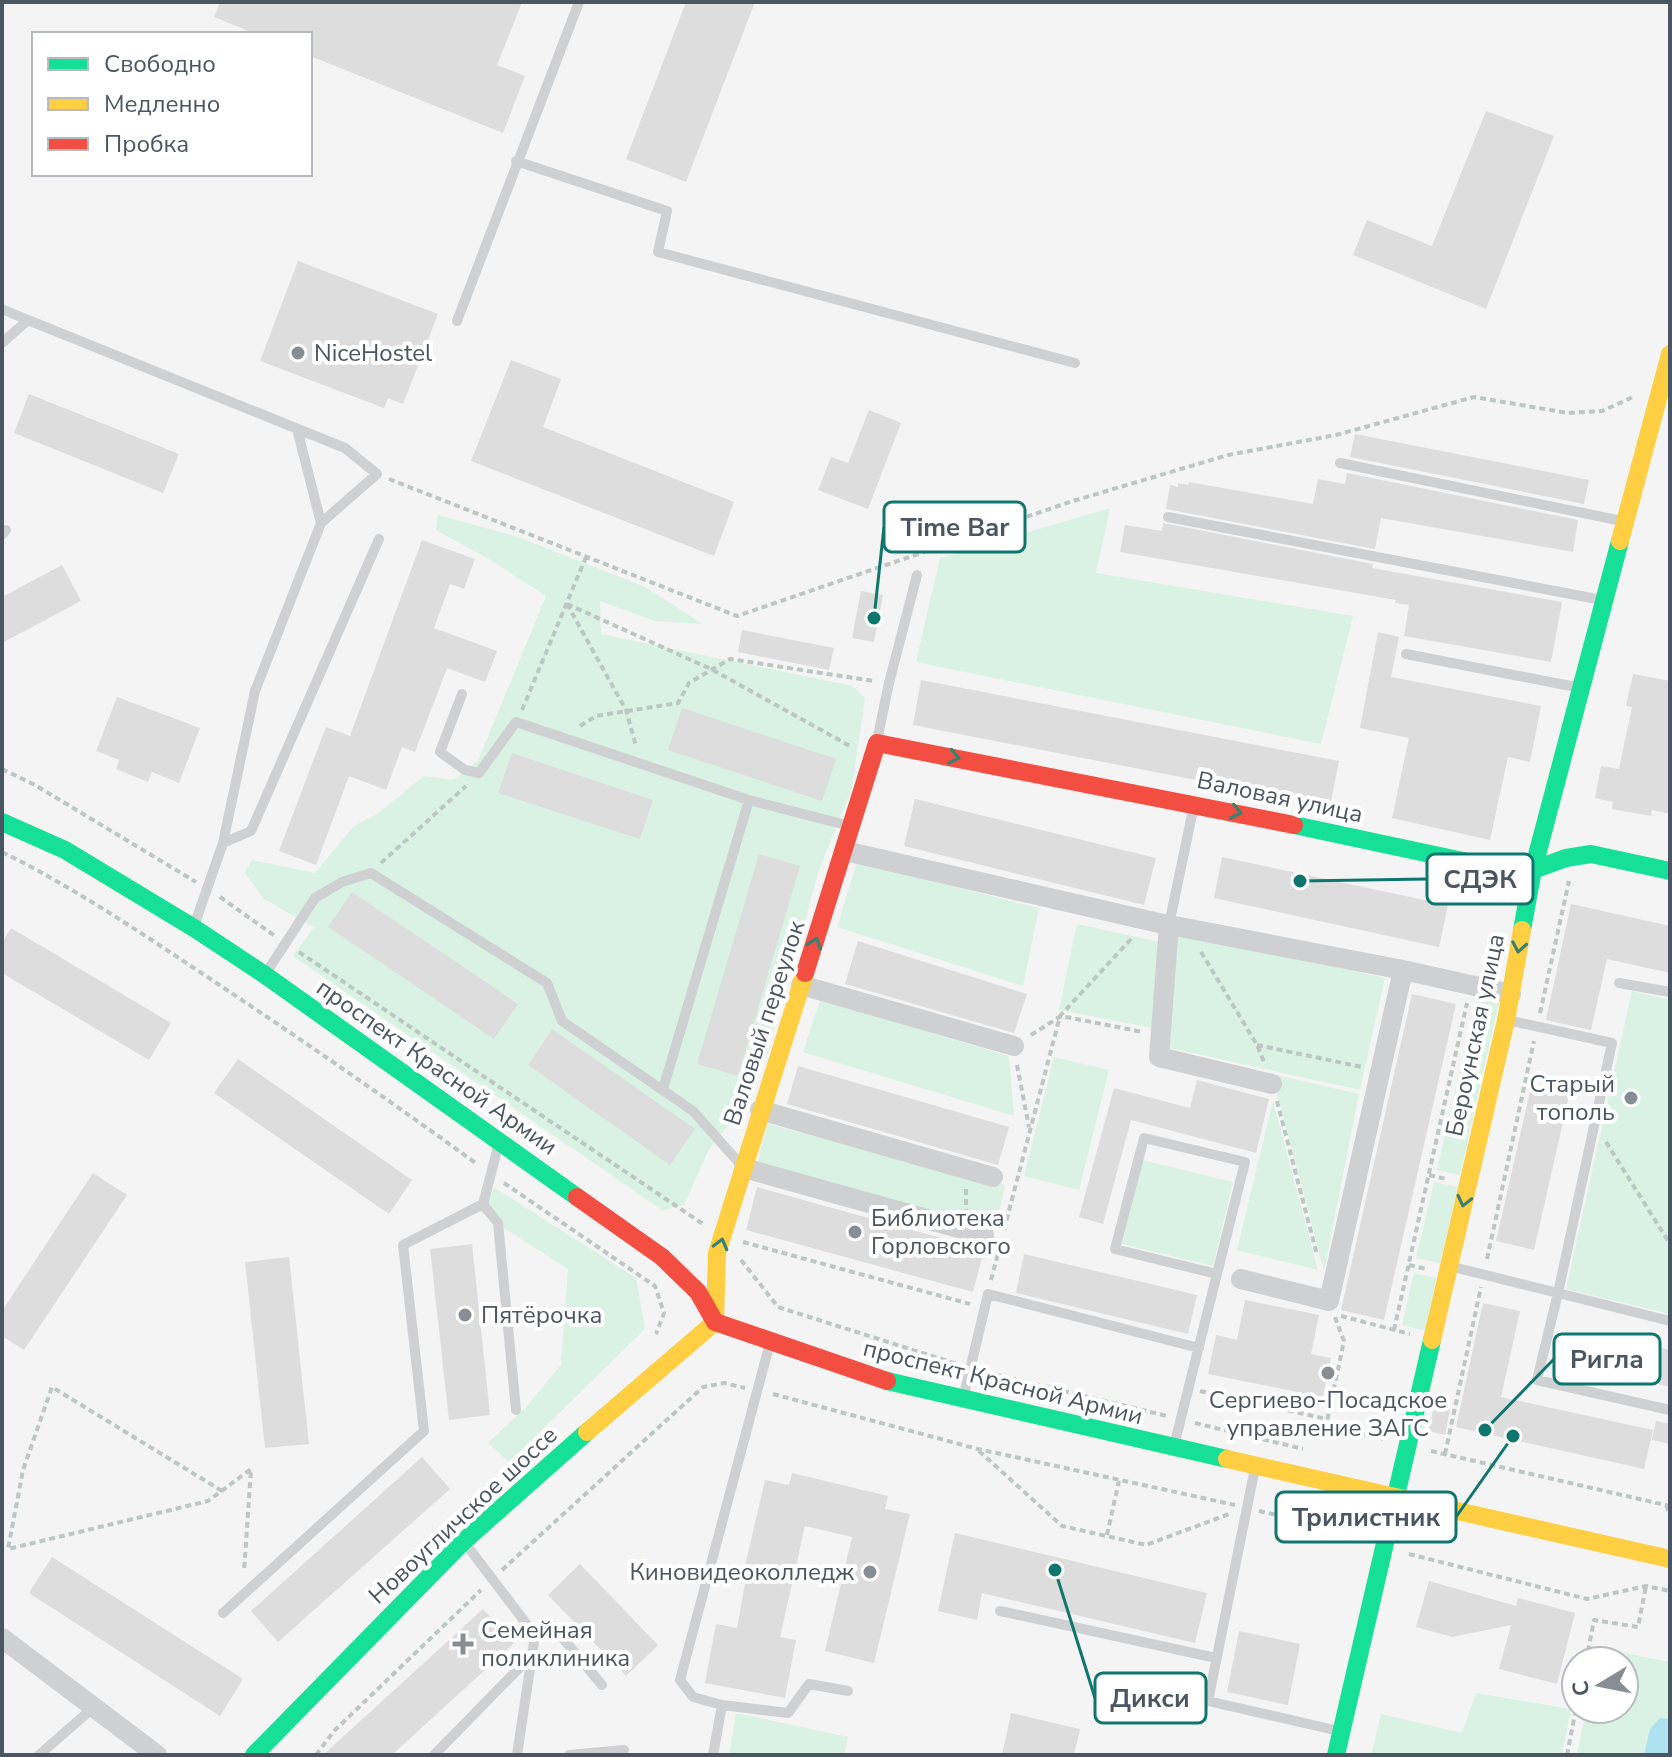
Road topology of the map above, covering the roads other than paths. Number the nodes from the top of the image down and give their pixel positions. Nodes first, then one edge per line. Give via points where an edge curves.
1 (579, 2) edge
2 (516, 161) junction
3 (2, 309) edge
4 (28, 320) junction
5 (457, 321) dead end
6 (2, 343) edge
7 (1670, 354) edge
8 (1075, 363) dead end
9 (297, 429) junction
10 (1340, 463) dead end
11 (1168, 517) dead end
12 (1624, 521) junction
13 (321, 523) junction
14 (379, 539) dead end
15 (917, 575) dead end
16 (1604, 601) junction
17 (1406, 654) dead end
18 (1581, 688) junction
19 (462, 694) dead end
20 (875, 751) junction
21 (749, 800) junction
22 (1194, 803) junction
23 (2, 822) edge
24 (852, 827) junction
25 (223, 843) junction
26 (845, 851) junction
27 (1533, 870) junction
28 (1670, 871) edge
29 (1169, 925) junction
30 (194, 928) junction
31 (1403, 970) junction
32 (265, 975) junction
33 (1619, 983) dead end
34 (801, 985) junction
35 (1670, 992) edge
36 (1511, 994) junction
37 (1506, 1020) junction
38 (1014, 1046) road end
39 (1272, 1084) road end
40 (663, 1089) junction
41 (760, 1110) junction
42 (499, 1141) junction
43 (744, 1168) junction
44 (993, 1177) dead end
45 (483, 1204) junction
46 (984, 1233) road end
47 (1448, 1266) junction
48 (1217, 1274) junction
49 (1241, 1279) dead end
50 (1558, 1293) junction
51 (1670, 1321) edge
52 (715, 1322) junction
53 (770, 1341) junction
54 (1199, 1348) junction
55 (963, 1400) junction
56 (516, 1410) dead end
57 (1670, 1410) edge
58 (1174, 1448) junction
59 (1255, 1466) junction
60 (1394, 1495) junction
61 (464, 1541) junction
62 (1670, 1559) edge
63 (1000, 1611) dead end
64 (223, 1613) dead end
65 (535, 1635) junction
66 (2, 1638) edge
67 (532, 1655) junction
68 (1216, 1658) junction
69 (602, 1685) dead end
70 (848, 1691) dead end
71 (722, 1705) junction
72 (94, 1707) junction
73 (1341, 1731) junction
74 (624, 1750) dead end
75 (39, 1755) edge
76 (157, 1755) edge
77 (254, 1755) edge
78 (434, 1755) edge
79 (517, 1755) edge
80 (569, 1755) edge
81 (713, 1755) edge
82 (1336, 1755) edge

1 - 2 lane
2 - 5 lane
2 - 8 lane via 667,211 658,252
3 - 4 lane
4 - 6 lane
4 - 9 lane
7 - 12 main road, Бероунская улица
9 - 13 lane
9 - 13 lane via 345,448 377,474
10 - 12 lane
11 - 16 lane
12 - 16 main road, Бероунская улица
13 - 25 lane via 255,691
14 - 25 lane via 251,831
15 - 20 lane
16 - 18 main road, Бероунская улица
17 - 18 lane
18 - 27 main road, Бероунская улица
19 - 21 lane via 440,752 465,770 479,773 516,722
20 -> 22 main road, Валовая улица
20 - 24 main road, Валовый переулок
21 - 24 lane
21 - 40 lane
22 -> 27 main road, Валовая улица via 1496,868
22 - 29 lane
23 - 30 main road, проспект Красной Армии via 65,850
24 - 26 main road, Валовый переулок
25 - 30 lane
26 - 29 street
34 -> 26 main road, Валовый переулок
27 - 28 main road, Валовая улица via 1591,854
27 -> 36 main road, Бероунская улица
29 - 31 street
29 - 39 street via 1159,1057
30 - 32 main road, проспект Красной Армии
31 - 36 street
31 - 49 street via 1329,1301
32 - 40 lane via 315,898 371,873 547,983 562,1021
32 - 42 main road, проспект Красной Армии
33 - 35 lane
34 - 38 street
34 - 41 main road, Валовый переулок
36 - 37 main road, Бероунская улица
37 -> 47 main road, Бероунская улица
37 - 50 lane via 1612,1043
40 - 43 lane via 693,1111
41 - 43 main road, Валовый переулок
41 - 44 street
42 - 45 lane
42 - 52 main road, проспект Красной Армии via 662,1257 698,1292
43 - 46 street
52 -> 43 main road, Валовый переулок via 717,1253
45 - 56 lane via 498,1223
45 - 64 lane via 403,1245 424,1431
47 - 50 lane
47 - 60 main road, Бероунская улица
48 - 48 lane via 1245,1162 1144,1138 1115,1249
48 - 54 lane
50 - 51 lane
50 - 57 lane via 1537,1380
52 - 53 main road, проспект Красной Армии
52 - 61 main road, Новоугличское шоссе
53 - 55 main road, проспект Красной Армии via 898,1385
53 - 71 lane via 680,1680 693,1697
54 - 55 lane via 988,1294
54 - 58 lane
55 - 58 main road, проспект Красной Армии
58 - 59 main road, проспект Красной Армии
59 - 60 main road, проспект Красной Армии
59 - 68 lane
60 - 62 main road, проспект Красной Армии
60 - 73 main road, Бероунская улица
61 - 65 lane
61 - 77 main road, Новоугличское шоссе
63 - 68 lane
65 - 67 lane
65 - 69 lane via 549,1622
66 - 72 street
67 - 78 lane
67 - 79 lane
68 - 73 lane via 1208,1701
70 - 71 lane via 809,1684 788,1713
71 - 81 lane
72 - 75 lane
72 - 76 street
73 - 82 main road, Бероунская улица
74 - 80 lane

